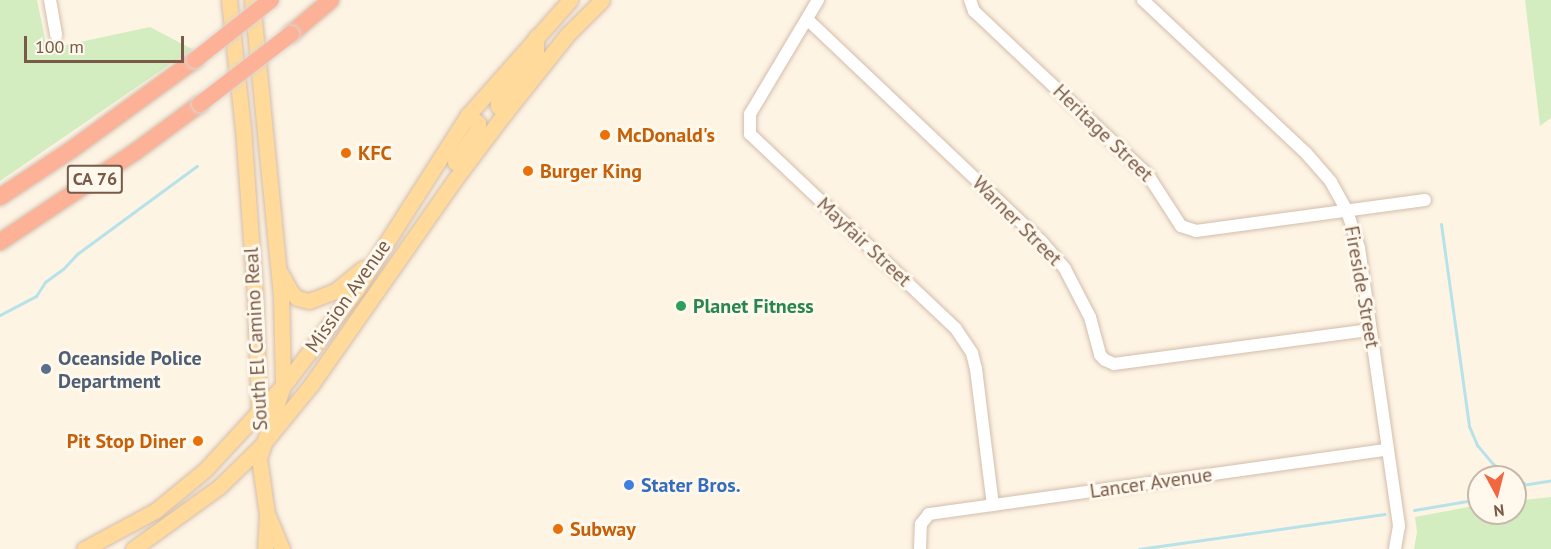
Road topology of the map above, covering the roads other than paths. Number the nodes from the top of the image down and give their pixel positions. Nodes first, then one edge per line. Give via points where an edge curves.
1 (50, 0) edge
2 (229, 0) edge
3 (252, 0) edge
4 (271, 0) edge
5 (331, 0) edge
6 (570, 0) edge
7 (602, 0) edge
8 (818, 0) edge
9 (970, 0) edge
10 (1143, 0) edge
11 (807, 19) junction
12 (56, 35) dead end
13 (536, 37) junction
14 (505, 113) junction
15 (468, 115) junction
16 (453, 182) junction
17 (422, 186) junction
18 (0, 197) edge
19 (1425, 200) dead end
20 (1347, 211) junction
21 (0, 242) edge
22 (381, 252) junction
23 (405, 252) junction
24 (278, 268) junction
25 (1370, 330) junction
26 (283, 386) junction
27 (258, 412) junction
28 (262, 445) junction
29 (1387, 450) junction
30 (993, 505) junction
31 (267, 514) junction
32 (84, 549) edge
33 (133, 549) edge
34 (265, 549) edge
35 (282, 549) edge
36 (920, 549) edge
37 (1395, 549) edge

1 - 12 street
2 - 27 main road, South El Camino Real via 255,296
3 - 24 main road, South El Camino Real
4 - 18 highway, CA 76, bridge via 195,60
5 - 21 highway, CA 76, bridge via 135,152
6 - 13 main road, Mission Avenue
7 - 14 main road, Mission Avenue via 567,35
8 - 11 street, Mayfair Street
9 - 20 street, Heritage Street via 974,11 1148,175 1181,226 1196,231
10 - 20 street, Fireside Street via 1306,153 1331,182
11 - 25 street, Warner Street via 1041,241 1065,269 1090,317 1100,355 1105,360 1114,364
11 - 30 street, Mayfair Street via 750,114 750,134 956,328 972,353 976,369
13 - 14 main road via 536,53 498,99 498,106
13 - 15 main road, Mission Avenue
14 - 16 main road, Mission Avenue
15 - 16 main road via 478,123 478,128 451,168
15 - 17 main road, Mission Avenue
16 - 23 main road, Mission Avenue
17 - 22 main road, Mission Avenue
17 - 23 main road via 425,199 400,241
19 - 20 street, Heritage Street
20 - 25 street, Fireside Street via 1359,248
22 - 24 main road via 335,291 309,301 291,292
22 - 26 main road, Mission Avenue
23 - 28 main road, Mission Avenue via 311,384
24 - 26 main road, South El Camino Real
25 - 29 street, Fireside Street
26 - 27 main road, Mission Avenue
26 - 28 main road, South El Camino Real
27 - 28 main road, South El Camino Real
27 - 32 main road, Mission Avenue via 205,470 155,511
28 - 31 main road via 260,472
28 - 33 main road, Mission Avenue via 219,487
29 - 30 street, Lancer Avenue
29 - 37 street, Fireside Street via 1399,526
30 - 36 street, Lancer Avenue via 928,514 921,524
31 - 34 main road
31 - 35 main road

